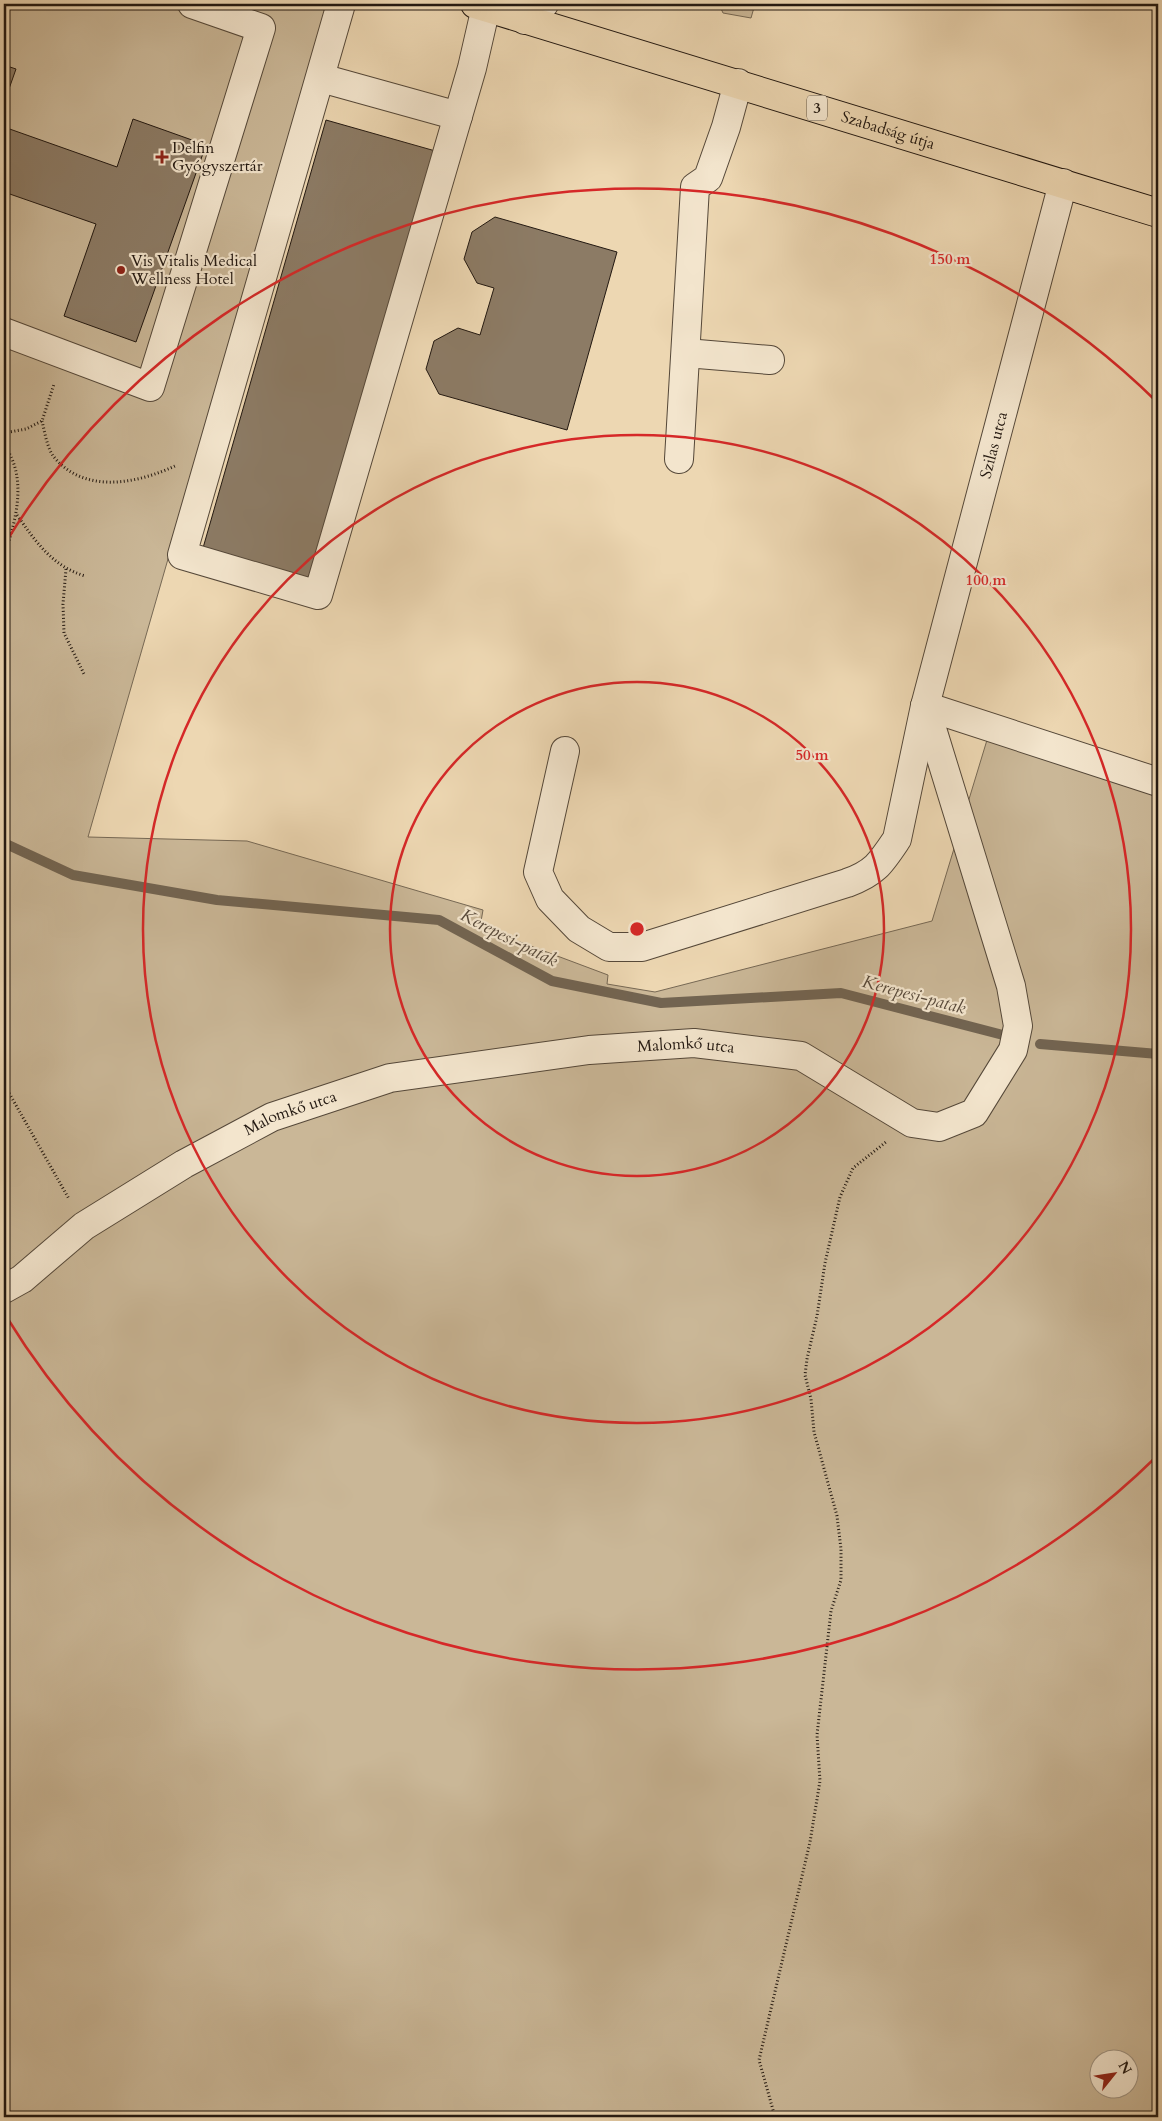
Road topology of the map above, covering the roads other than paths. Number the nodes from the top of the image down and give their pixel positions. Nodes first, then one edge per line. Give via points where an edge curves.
1 (192, 4) edge
2 (341, 4) edge
3 (480, 5) edge
4 (535, 12) edge
5 (321, 78) junction
6 (738, 83) junction
7 (458, 116) junction
8 (1063, 183) junction
9 (1158, 214) edge
10 (4, 332) edge
11 (686, 353) junction
12 (770, 360) dead end
13 (679, 460) dead end
14 (925, 706) junction
15 (565, 751) dead end
16 (1158, 782) edge
17 (10, 1289) edge

1 - 10 street via 261,28 150,387
2 - 5 street
3 - 4 main road, Szabadság útja / 3
3 - 7 street via 472,68
4 - 6 main road, Szabadság útja / 3
5 - 7 street
5 - 7 street via 182,555 318,595
6 - 8 main road, Szabadság útja / 3
6 - 11 street via 708,178 696,187
8 - 9 main road, Szabadság útja / 3
8 - 14 street, Szilas utca
11 - 12 street
11 - 13 street
14 - 15 street, Szilas utca via 897,839 868,876 642,947 608,947 579,929 550,899 538,872
14 - 16 street
14 - 17 street, Malomkő utca via 1011,986 1018,1026 1013,1050 974,1114 939,1127 912,1123 801,1056 694,1043 589,1050 390,1078 272,1118 184,1164 84,1226

